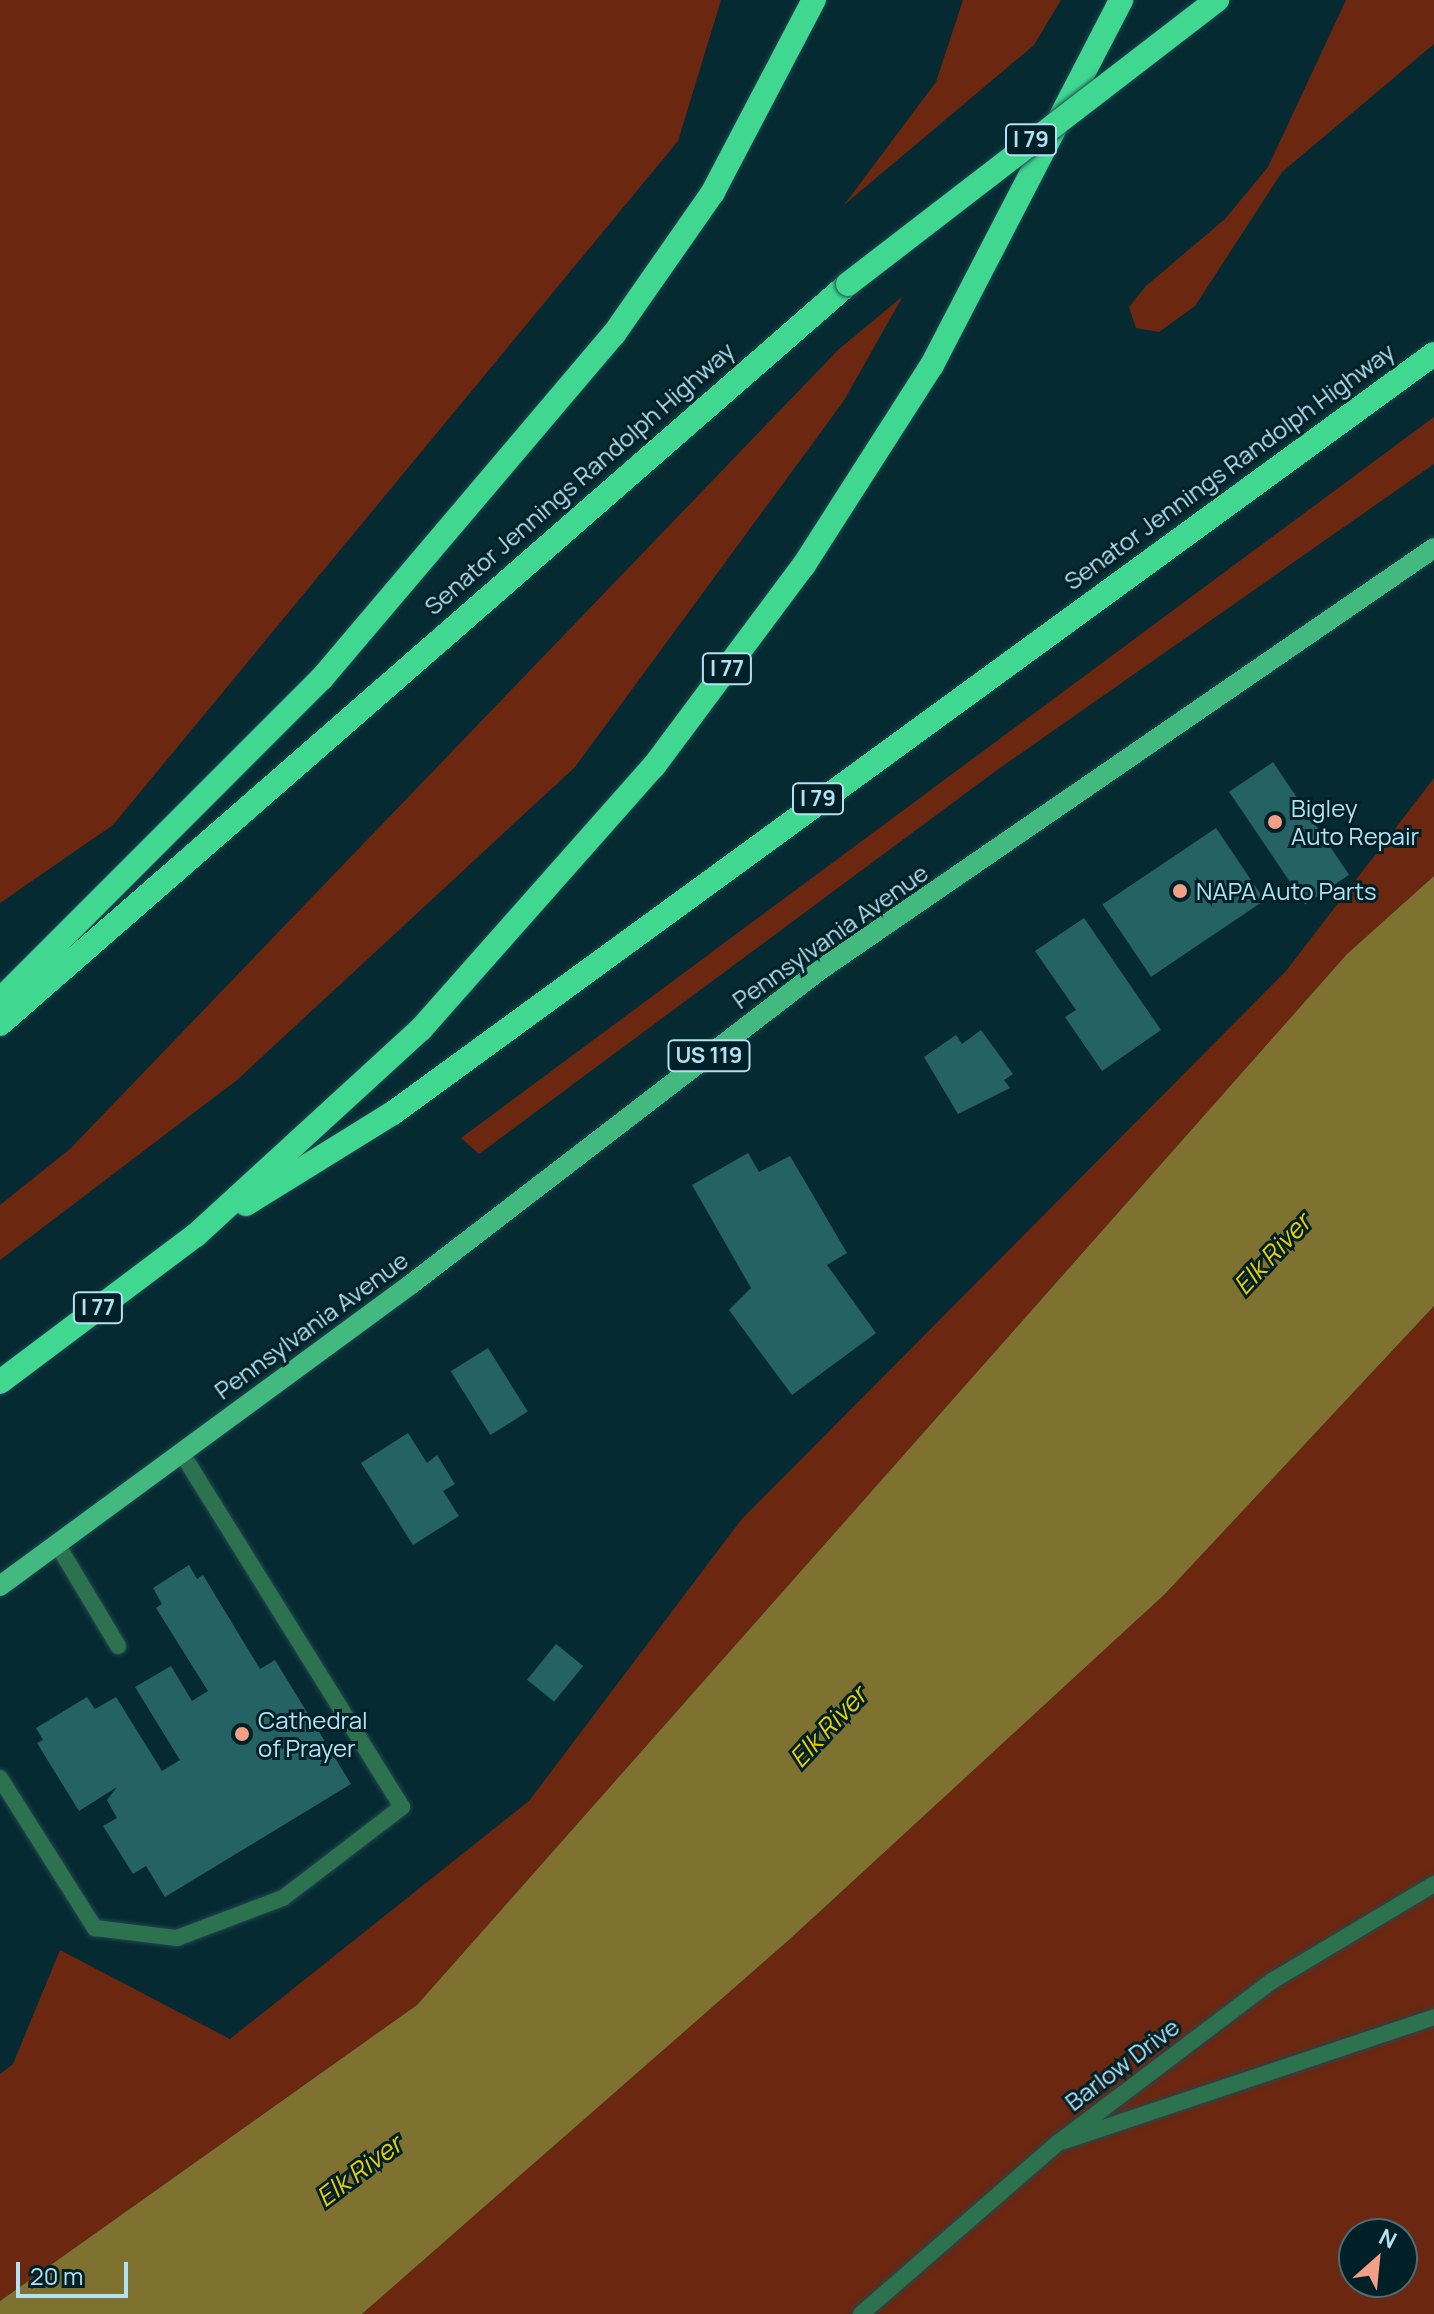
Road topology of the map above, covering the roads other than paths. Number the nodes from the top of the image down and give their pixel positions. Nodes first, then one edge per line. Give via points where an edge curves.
1 (814, 0) edge
2 (1121, 0) edge
3 (1217, 0) edge
4 (1434, 354) edge
5 (1434, 548) edge
6 (0, 1000) edge
7 (0, 1024) edge
8 (196, 1235) junction
9 (0, 1382) edge
10 (182, 1453) junction
11 (57, 1544) junction
12 (0, 1586) edge
13 (118, 1646) dead end
14 (0, 1778) edge
15 (1434, 1884) edge
16 (1434, 2017) edge
17 (1059, 2142) junction
18 (861, 2314) edge

1 - 6 highway via 713,192 614,334 322,678
2 - 8 highway, I 77 via 932,365 804,565 673,741 421,1029
3 - 7 highway, Senator Jennings Randolph Highway / I 79, bridge via 848,284
4 - 8 highway, Senator Jennings Randolph Highway / I 79 via 393,1113
5 - 10 main road, Pennsylvania Avenue / US 119 via 820,970
8 - 9 highway, I 77
10 - 11 main road, Pennsylvania Avenue / US 119
10 - 14 street via 402,1807 283,1898 177,1938 95,1928
11 - 12 main road, Pennsylvania Avenue / US 119
11 - 13 street
15 - 17 street, Barlow Drive via 1272,1981
16 - 17 street
17 - 18 street, Barlow Drive

